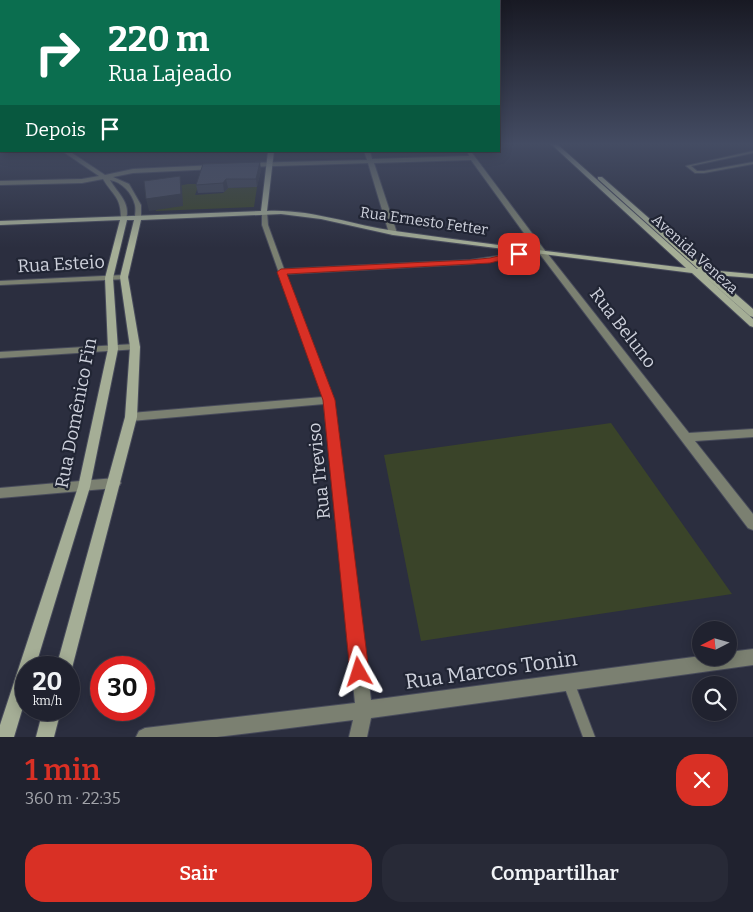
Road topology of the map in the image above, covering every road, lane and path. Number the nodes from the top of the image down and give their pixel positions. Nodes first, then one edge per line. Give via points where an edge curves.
1 (94, 178) edge
2 (106, 178) edge
3 (109, 178) edge
4 (268, 178) edge
5 (376, 178) edge
6 (486, 178) edge
7 (591, 178) edge
8 (601, 178) edge
9 (0, 183) edge
10 (264, 212) junction
11 (138, 218) junction
12 (124, 219) junction
13 (0, 223) edge
14 (393, 233) junction
15 (536, 250) junction
16 (692, 271) junction
17 (281, 272) junction
18 (706, 272) junction
19 (753, 276) edge
20 (124, 277) junction
21 (109, 278) junction
22 (0, 283) edge
23 (753, 314) edge
24 (753, 324) edge
25 (135, 347) junction
26 (113, 349) junction
27 (0, 355) edge
28 (329, 400) junction
29 (131, 417) junction
30 (753, 433) edge
31 (687, 437) junction
32 (115, 483) junction
33 (84, 487) junction
34 (0, 493) edge
35 (753, 524) edge
36 (31, 656) edge
37 (67, 656) edge
38 (753, 657) edge
39 (569, 682) junction
40 (15, 706) edge
41 (364, 710) junction
42 (49, 721) edge
43 (5, 737) edge
44 (45, 737) edge
45 (145, 737) edge
46 (358, 737) edge
47 (589, 737) edge

1 - 9 street
2 - 12 street, Rua Domênico Fin via 122,197
3 - 11 street via 121,182 132,192 138,205
4 - 10 main road, Rua Treviso
5 - 14 street
6 - 15 street, Rua Beluno
7 - 16 main road, Avenida Veneza
8 - 18 main road, Avenida Veneza
10 - 11 main road, Rua Ernesto Fetter
10 - 14 main road, Rua Ernesto Fetter via 306,215
10 - 17 street, Rua Treviso
11 - 12 main road, Rua Ernesto Fetter
11 - 20 main road
12 - 13 main road, Rua Ernesto Fetter
12 - 21 main road, Rua Domênico Fin
14 - 15 main road, Rua Ernesto Fetter
15 - 16 main road, Rua Ernesto Fetter
15 - 17 street via 470,262
15 - 31 street, Rua Beluno
16 - 18 main road, Rua Ernesto Fetter
16 - 24 main road, Avenida Veneza
17 - 28 street, Rua Treviso
18 - 19 main road, Rua Ernesto Fetter
18 - 23 main road, Avenida Veneza
20 - 21 street, Rua Esteio
20 - 25 main road
21 - 22 street, Rua Esteio
21 - 26 main road, Rua Domênico Fin
25 - 26 street
25 - 29 main road
26 - 27 street
26 - 33 main road, Rua Domênico Fin
28 - 29 street
28 - 41 street, Rua Treviso
29 - 32 main road
30 - 31 street
31 - 35 street, Rua Beluno
32 - 33 street
32 - 37 main road
33 - 34 street
33 - 36 main road, Rua Domênico Fin
38 - 39 street, Rua Marcos Tonin
39 - 41 street, Rua Marcos Tonin
39 - 47 lane
40 - 43 main road, Rua Domênico Fin
41 - 45 street, Rua Marcos Tonin
41 - 46 street, Rua Treviso
42 - 44 main road

